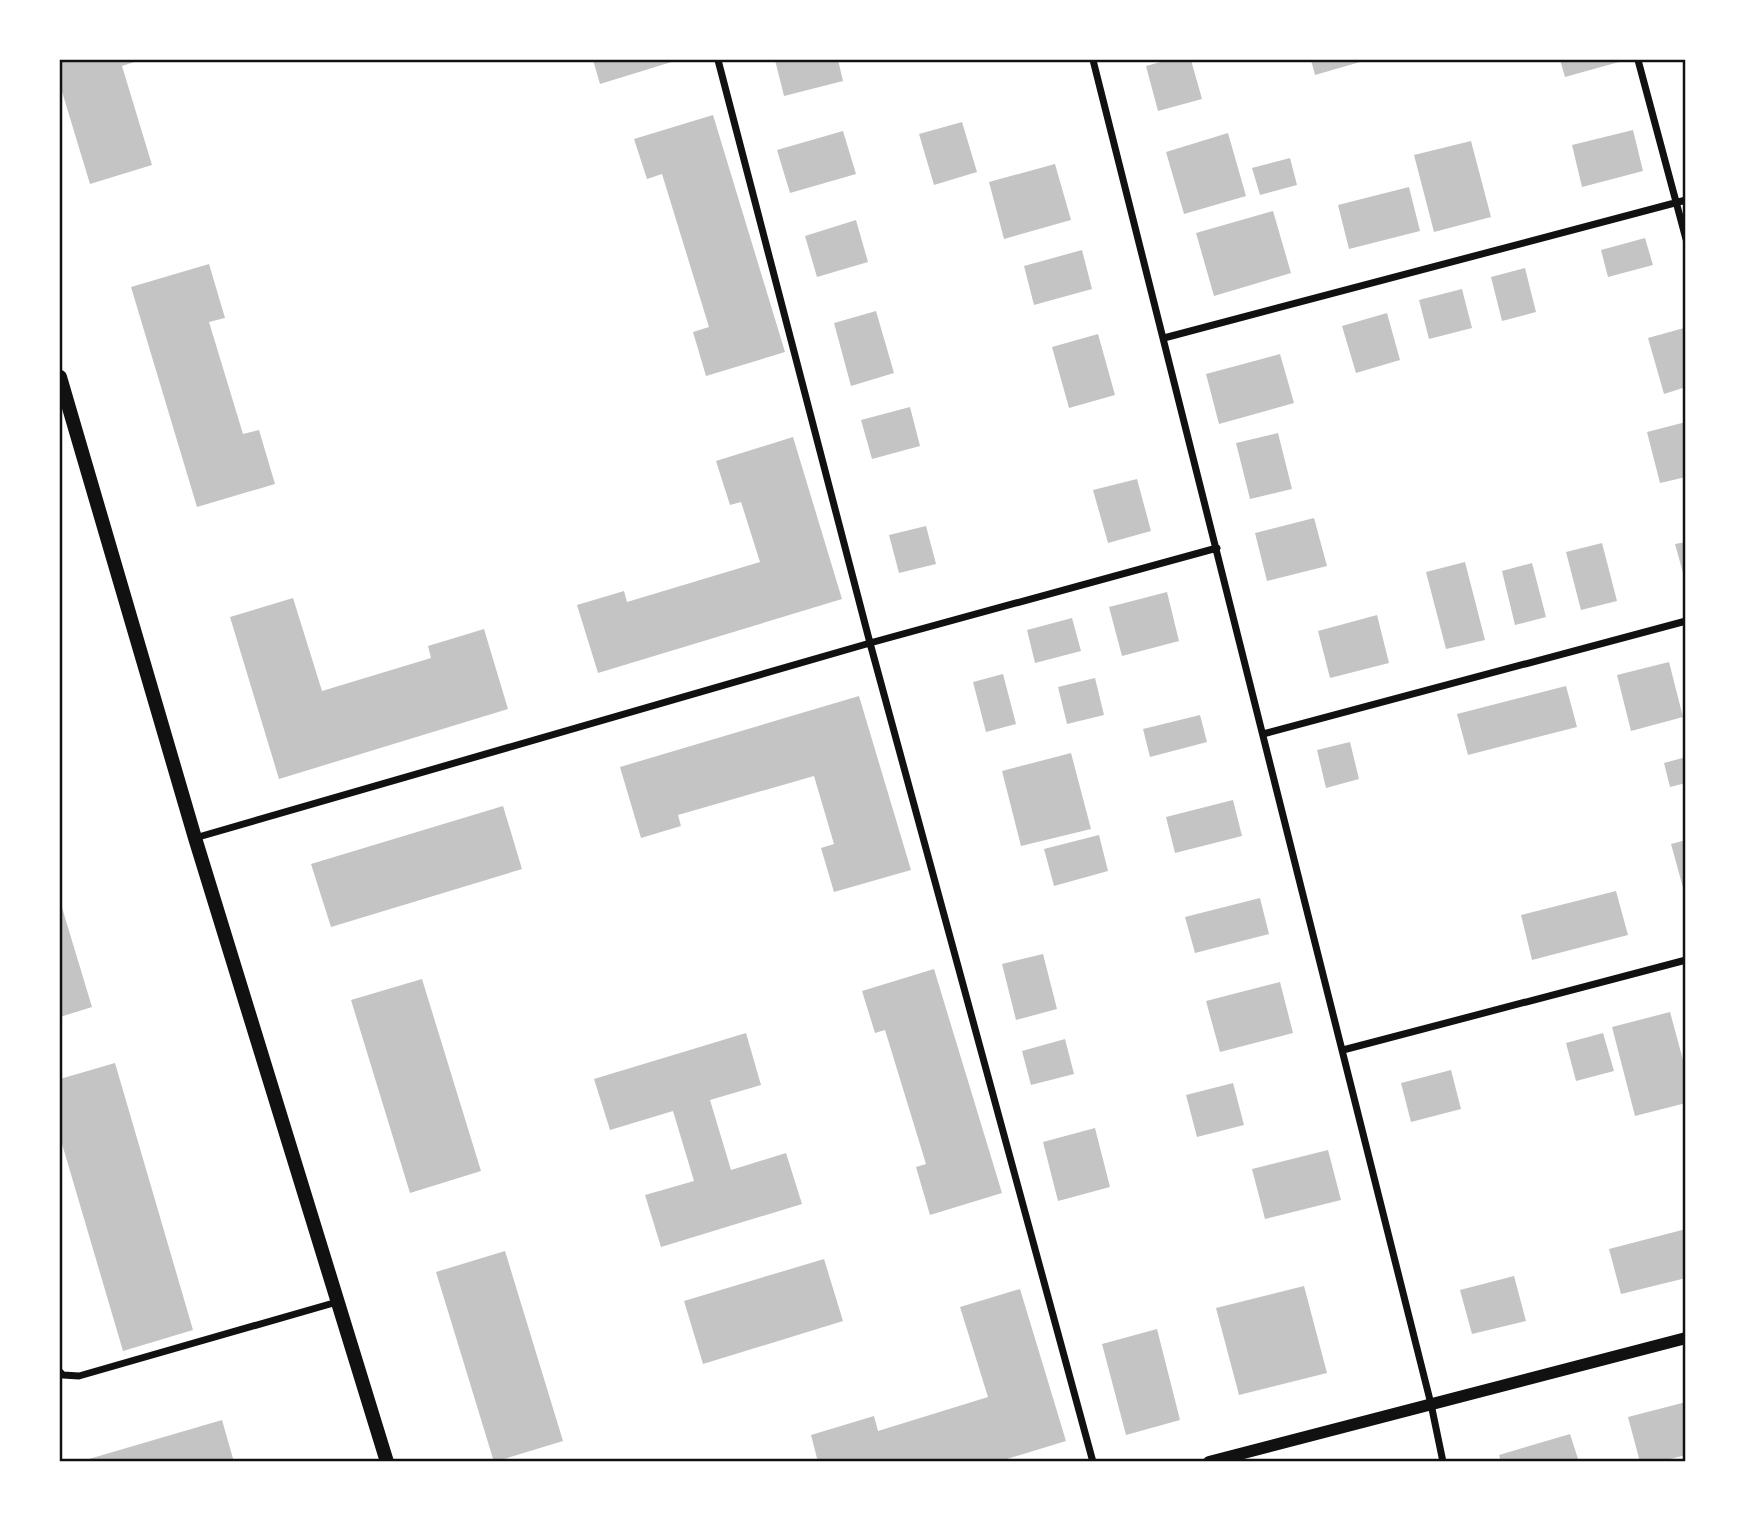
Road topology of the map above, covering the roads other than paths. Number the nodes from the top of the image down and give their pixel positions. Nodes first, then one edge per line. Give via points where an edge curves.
1 (718, 60) edge
2 (1093, 60) edge
3 (1638, 60) edge
4 (1685, 200) edge
5 (1676, 202) junction
6 (1685, 239) edge
7 (1164, 338) junction
8 (60, 377) edge
9 (1217, 548) junction
10 (1685, 621) edge
11 (870, 643) junction
12 (1264, 734) junction
13 (195, 838) junction
14 (1685, 960) edge
15 (1343, 1050) junction
16 (338, 1301) junction
17 (1685, 1338) edge
18 (60, 1371) edge
19 (1431, 1404) junction
20 (387, 1461) edge
21 (1093, 1461) edge
22 (1209, 1461) edge
23 (1443, 1461) edge

1 - 11 street
2 - 7 street
3 - 5 street
4 - 5 street
5 - 6 street
5 - 7 street
7 - 9 street
8 - 13 main road
9 - 11 street
9 - 12 street
10 - 12 street
11 - 13 street
11 - 21 street
12 - 15 street
13 - 16 main road
14 - 15 street
15 - 19 street
16 - 18 street via 79,1376
16 - 20 main road
17 - 19 street
19 - 22 street
19 - 23 street

